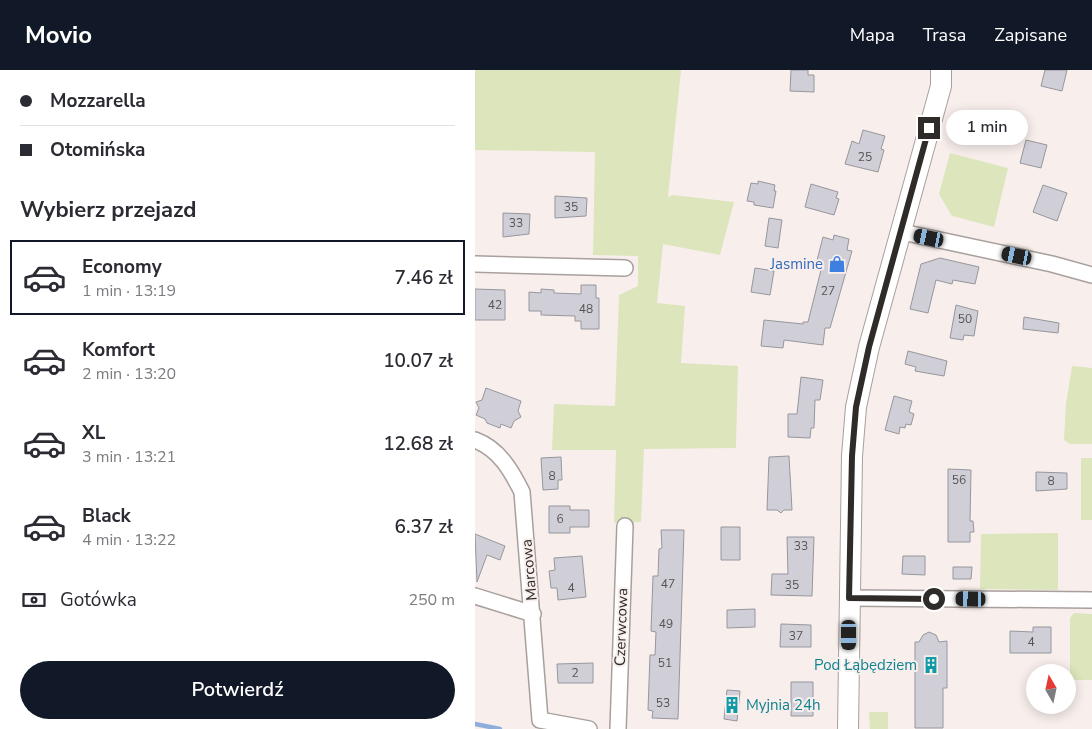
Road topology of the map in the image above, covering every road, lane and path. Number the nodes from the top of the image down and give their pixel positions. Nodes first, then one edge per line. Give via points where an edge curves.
1 (941, 70) edge
2 (902, 232) junction
3 (475, 264) edge
4 (625, 268) dead end
5 (1092, 275) edge
6 (475, 440) edge
7 (625, 526) dead end
8 (475, 596) edge
9 (849, 598) junction
10 (1092, 600) edge
11 (533, 614) junction
12 (589, 729) edge
13 (618, 729) edge
14 (847, 729) edge

1 - 2 street via 941,86
2 - 5 street
2 - 9 street via 869,347 856,407
3 - 4 street
6 - 11 street, Marcowa via 488,445 510,467 522,492
7 - 13 street, Czerwcowa
8 - 11 street
9 - 10 street
9 - 14 street
11 - 12 street, Marcowa via 540,720

